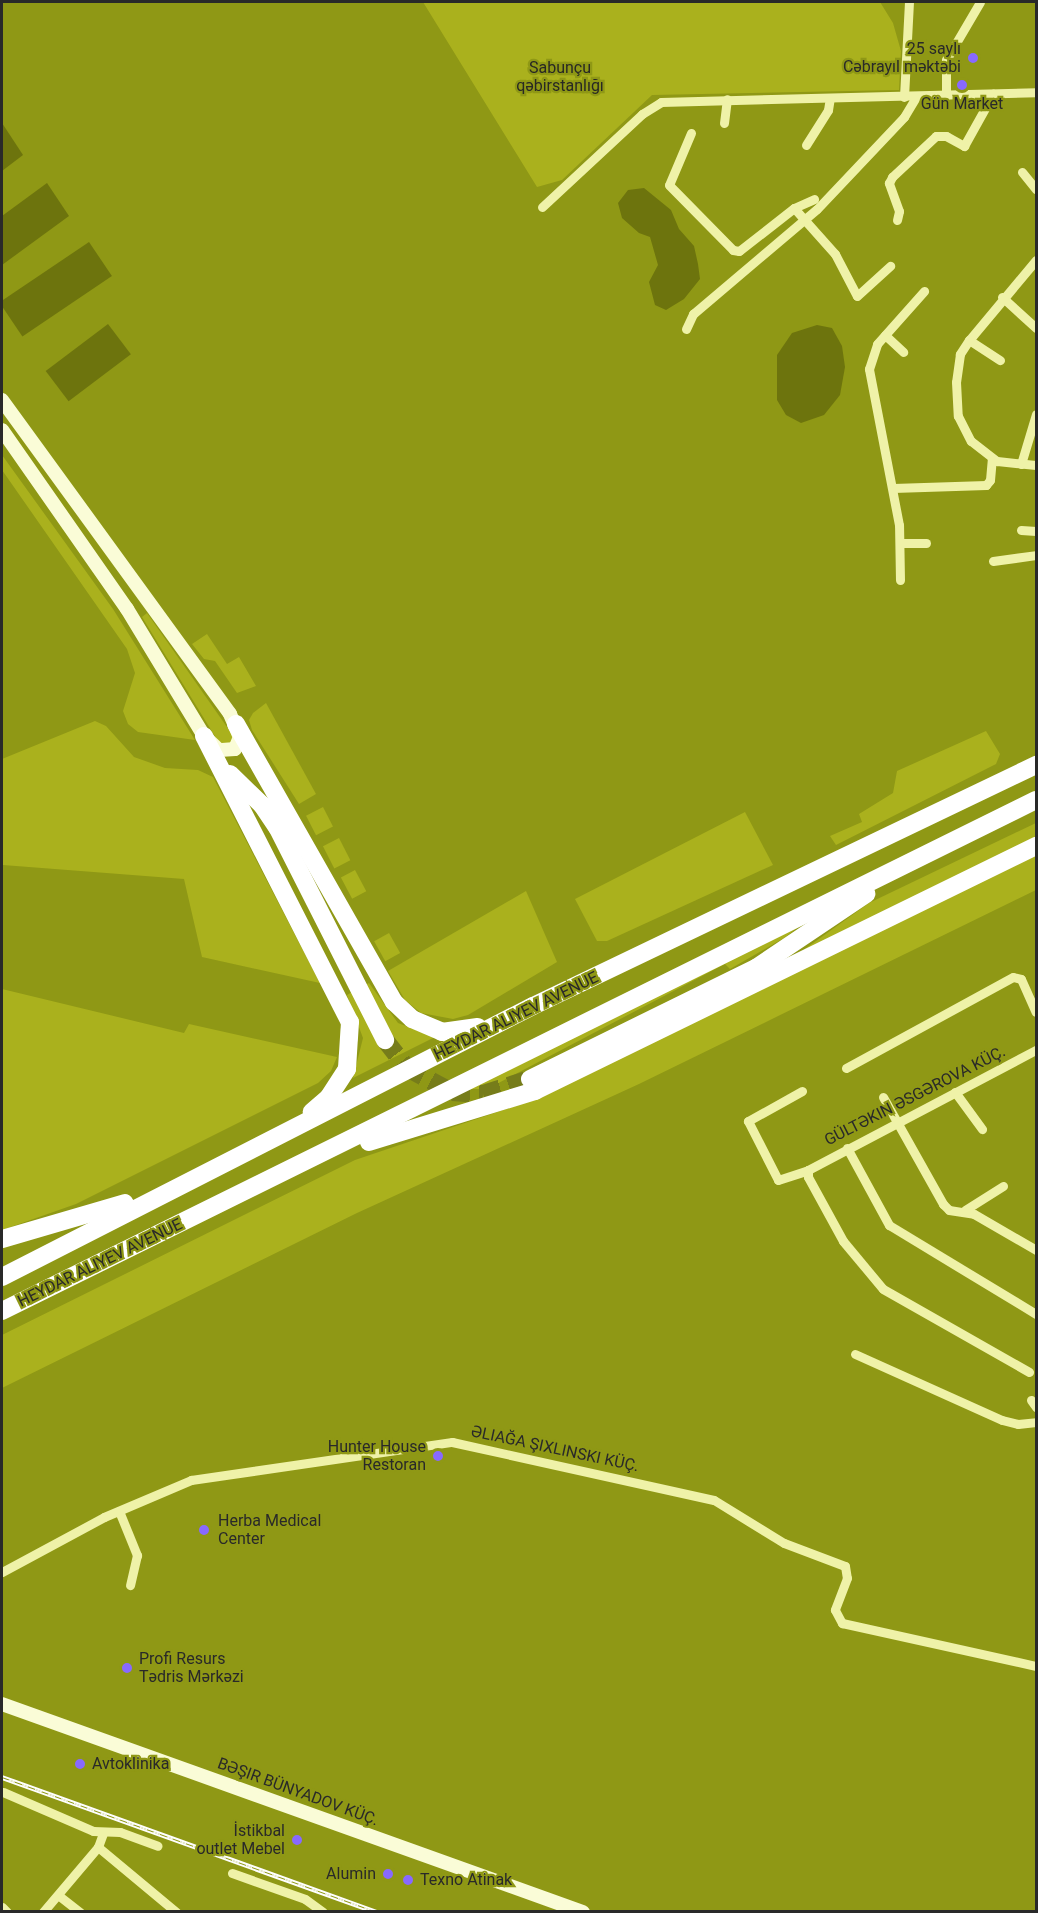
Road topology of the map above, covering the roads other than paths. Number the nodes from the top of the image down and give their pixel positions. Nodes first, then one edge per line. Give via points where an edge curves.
1 (909, 2) edge
2 (980, 2) edge
3 (1036, 92) edge
4 (993, 94) junction
5 (946, 96) junction
6 (904, 97) junction
7 (916, 97) junction
8 (830, 98) junction
9 (727, 99) junction
10 (724, 123) dead end
11 (691, 133) dead end
12 (806, 145) dead end
13 (1022, 172) dead end
14 (1036, 189) edge
15 (814, 199) dead end
16 (542, 207) dead end
17 (794, 208) junction
18 (806, 219) junction
19 (897, 220) dead end
20 (1036, 260) edge
21 (890, 266) dead end
22 (924, 291) dead end
23 (1002, 297) junction
24 (1036, 328) edge
25 (686, 329) dead end
26 (885, 334) junction
27 (969, 340) junction
28 (903, 352) dead end
29 (1000, 360) dead end
30 (2, 400) edge
31 (1036, 414) edge
32 (2, 430) edge
33 (992, 459) junction
34 (1021, 464) junction
35 (1036, 465) edge
36 (893, 488) junction
37 (1021, 530) dead end
38 (1036, 531) edge
39 (901, 543) junction
40 (927, 543) dead end
41 (1036, 555) edge
42 (993, 561) dead end
43 (900, 580) dead end
44 (236, 724) junction
45 (204, 736) junction
46 (1036, 765) edge
47 (222, 767) junction
48 (1036, 800) edge
49 (1036, 812) edge
50 (947, 844) junction
51 (1036, 846) edge
52 (533, 1006) junction
53 (1036, 1012) edge
54 (385, 1040) tunnel mouth
55 (1036, 1050) edge
56 (846, 1068) dead end
57 (530, 1079) tunnel mouth
58 (802, 1090) dead end
59 (955, 1092) junction
60 (883, 1097) dead end
61 (896, 1122) junction
62 (982, 1129) dead end
63 (260, 1146) junction
64 (847, 1148) junction
65 (808, 1170) junction
66 (270, 1180) junction
67 (1003, 1186) dead end
68 (161, 1193) junction
69 (964, 1210) junction
70 (2, 1239) edge
71 (1036, 1250) edge
72 (2, 1264) edge
73 (2, 1277) edge
74 (2, 1311) edge
75 (1036, 1314) edge
76 (855, 1354) dead end
77 (1029, 1372) dead end
78 (1036, 1422) edge
79 (118, 1510) junction
80 (2, 1572) edge
81 (130, 1584) dead end
82 (1036, 1666) edge
83 (2, 1704) edge
84 (3, 1792) dead end
85 (104, 1833) junction
86 (158, 1846) dead end
87 (98, 1847) junction
88 (232, 1873) dead end
89 (58, 1895) junction
90 (2, 1907) edge
91 (7, 1911) edge
92 (43, 1911) edge
93 (80, 1911) edge
94 (176, 1911) edge
95 (323, 1911) edge
96 (582, 1911) edge

1 - 6 street
2 - 5 street via 946,60
3 - 4 street
4 - 5 street
4 - 19 street via 964,146 936,135 892,177 889,183 899,211
5 - 7 street
6 - 7 street
6 - 8 street
7 - 18 street via 903,117
8 - 9 street
8 - 12 street via 828,110
9 - 10 street
9 - 16 street via 671,101 651,107
11 - 17 street via 669,185 733,250 740,251
13 - 14 street
15 - 17 street
17 - 18 street
18 - 21 street via 835,254 857,296
18 - 25 street via 693,314
20 - 23 street
22 - 26 street
23 - 24 street
23 - 27 street
26 - 28 street
26 - 36 street via 873,351 869,378
27 - 29 street
27 - 33 street via 958,363 958,416 971,441
30 - 44 main road
31 - 34 street
32 - 45 main road via 127,609
33 - 34 street
33 - 36 street via 986,485
34 - 35 street
36 - 39 street
37 - 38 street
39 - 40 street
39 - 43 street
41 - 42 street
44 - 45 main road via 239,742 230,752 219,750
44 - 52 highway via 377,976 404,1012 425,1026 454,1032
45 - 47 highway
46 - 52 highway, HEYDAR ALIYEV AVENUE
47 - 54 highway via 262,805 277,826
47 - 63 highway via 350,1023 347,1069 328,1097
48 - 50 highway, HEYDAR ALIYEV AVENUE
49 - 50 highway
50 - 57 highway via 756,968
50 - 66 highway, HEYDAR ALIYEV AVENUE
51 - 66 highway via 535,1091 389,1134
52 - 63 highway, HEYDAR ALIYEV AVENUE
53 - 56 street via 1021,979 1013,977
55 - 59 street, GÜLTƏKIN ƏSGƏROVA KÜÇ.
58 - 65 street, GÜLTƏKIN ƏSGƏROVA KÜÇ. via 750,1118 748,1124 775,1178
59 - 61 street, GÜLTƏKIN ƏSGƏROVA KÜÇ.
59 - 62 street
60 - 61 street
61 - 64 street, GÜLTƏKIN ƏSGƏROVA KÜÇ.
61 - 69 street via 943,1204 954,1211
63 - 68 highway, HEYDAR ALIYEV AVENUE
64 - 65 street, GÜLTƏKIN ƏSGƏROVA KÜÇ.
64 - 75 street via 889,1226
65 - 77 street via 808,1178 843,1241 884,1289
66 - 74 highway, HEYDAR ALIYEV AVENUE
67 - 69 street
68 - 70 highway
68 - 72 highway
68 - 73 highway, HEYDAR ALIYEV AVENUE
69 - 71 street
76 - 78 street via 1002,1420 1018,1424
79 - 80 street
79 - 81 street via 137,1555
79 - 82 street via 199,1478 434,1443 462,1444 706,1497 784,1543 845,1566 846,1578 835,1614 842,1623
83 - 96 main road, BƏŞIR BÜNYADOV KÜÇ.
84 - 85 street
85 - 86 street via 120,1832
85 - 87 street
87 - 89 street
87 - 94 street
88 - 95 street via 305,1899
89 - 92 street
89 - 93 street
90 - 91 street

